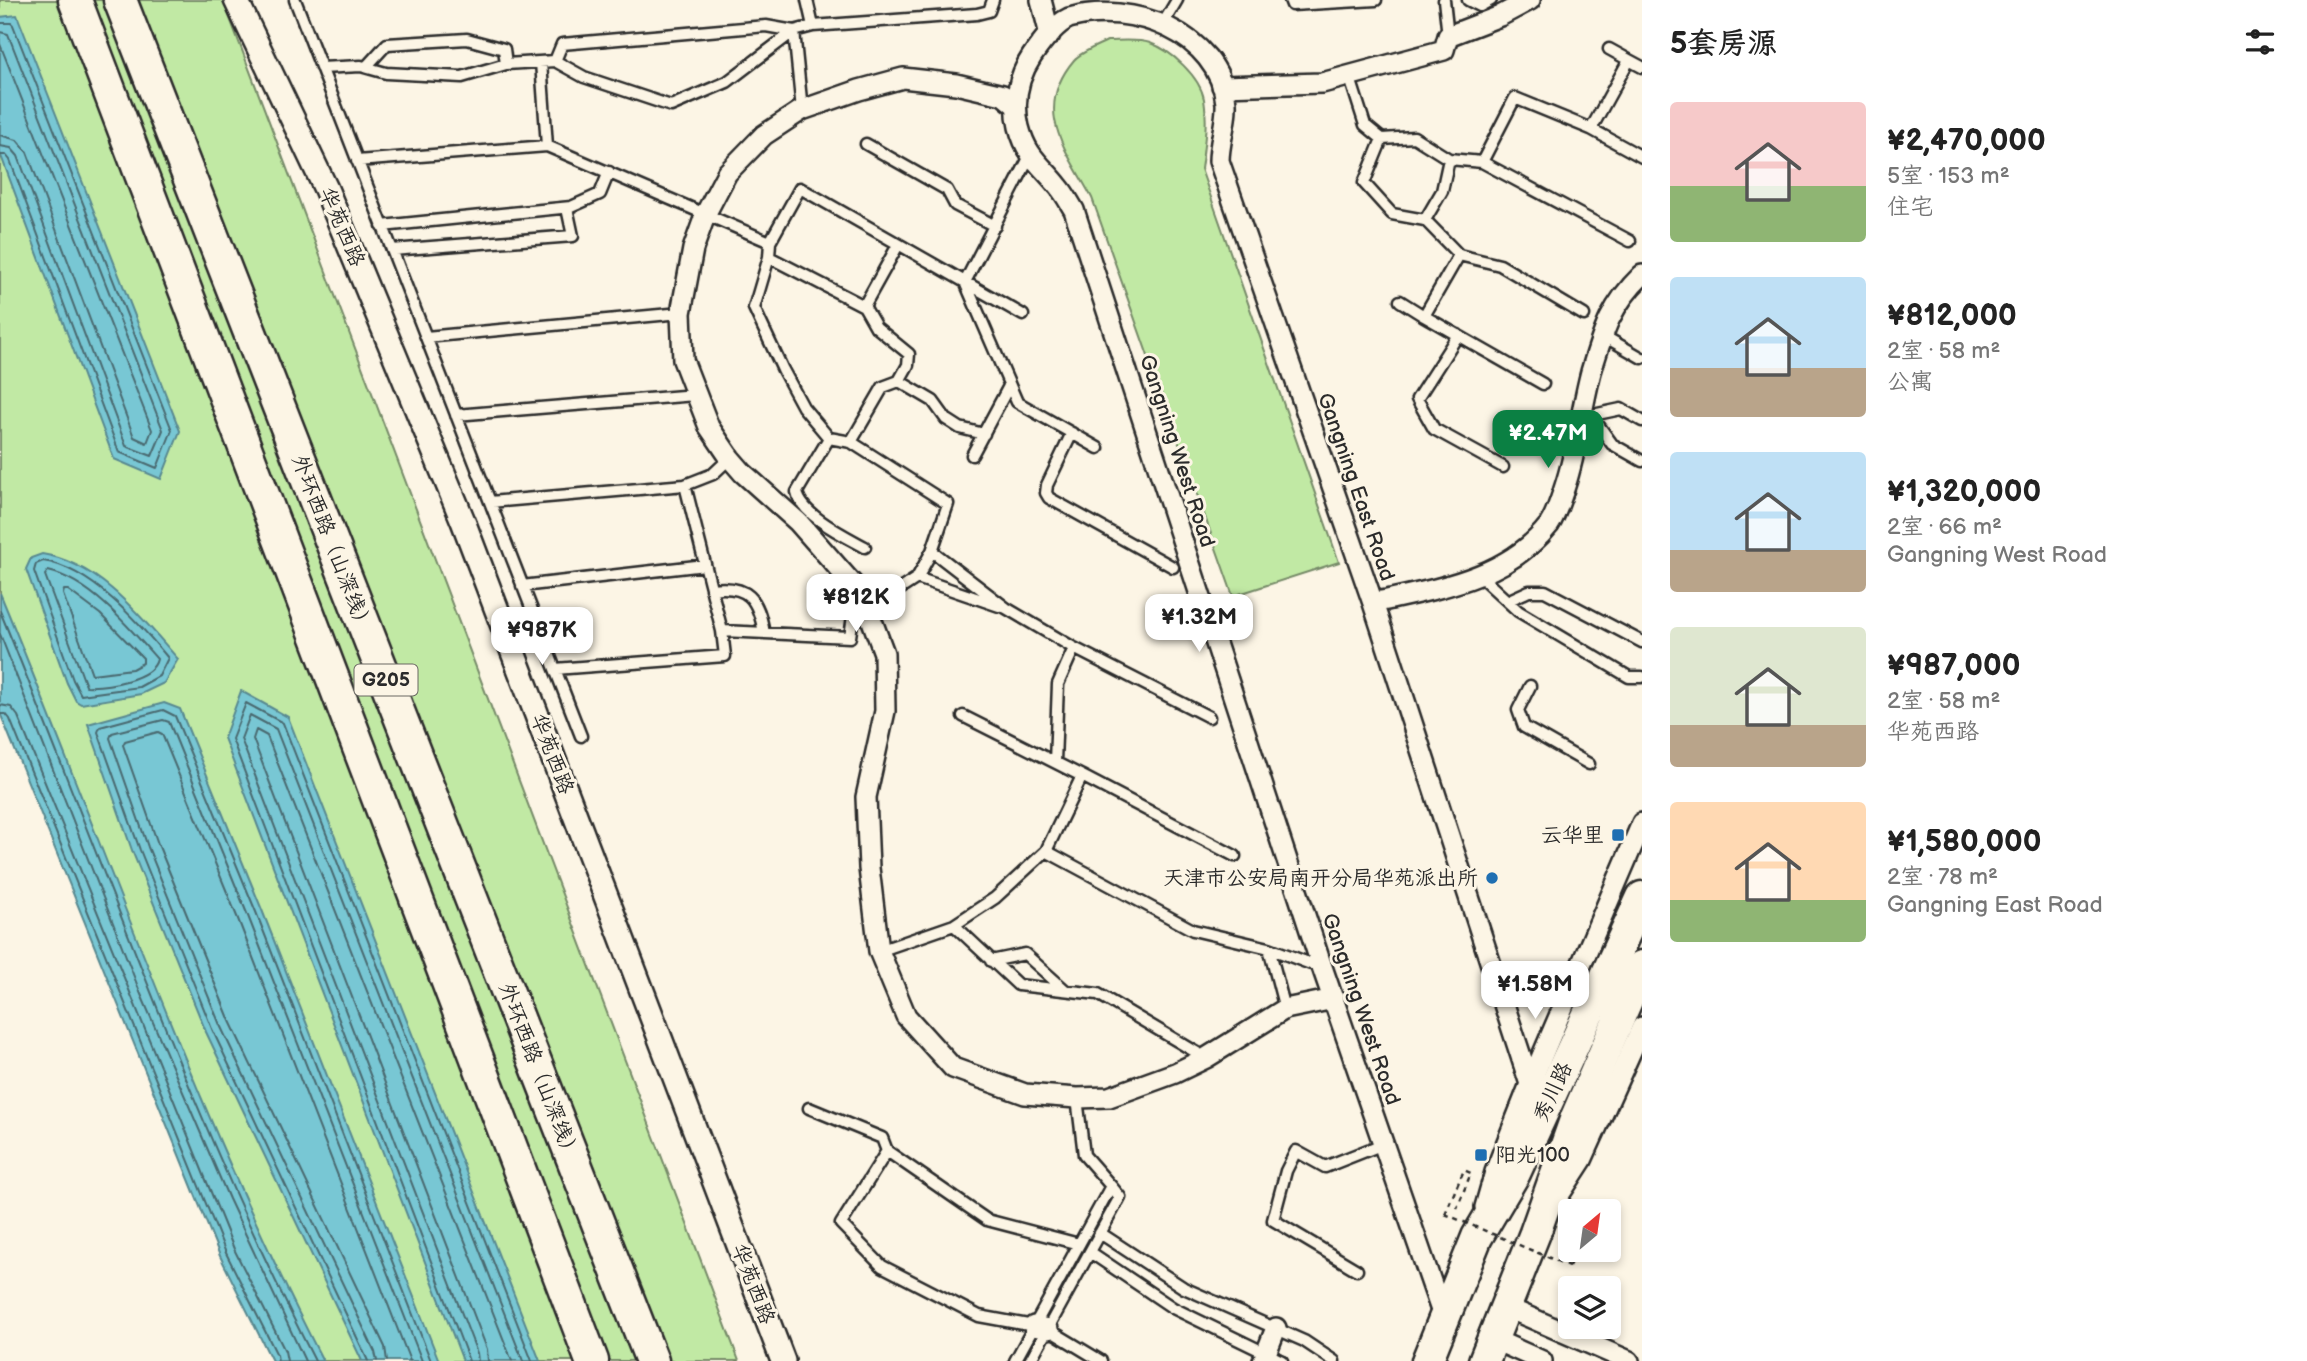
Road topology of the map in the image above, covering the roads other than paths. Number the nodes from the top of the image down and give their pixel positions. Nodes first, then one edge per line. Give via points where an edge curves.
1 (75, 0) edge
2 (120, 0) edge
3 (236, 0) edge
4 (295, 0) edge
5 (807, 0) edge
6 (993, 0) edge
7 (1041, 0) edge
8 (1177, 0) edge
9 (1290, 0) edge
10 (1376, 0) edge
11 (1444, 0) edge
12 (1468, 0) edge
13 (1491, 0) edge
14 (1530, 0) edge
15 (1088, 5) edge
16 (1066, 18) joint
17 (1164, 22) junction
18 (813, 26) junction
19 (794, 31) junction
20 (1050, 35) junction
21 (1448, 36) junction
22 (1609, 49) dead end
23 (1629, 60) junction
24 (555, 61) junction
25 (541, 62) junction
26 (506, 64) junction
27 (366, 67) junction
28 (1642, 67) edge
29 (321, 68) junction
30 (1349, 75) junction
31 (1222, 86) junction
32 (1015, 105) junction
33 (802, 110) junction
34 (1591, 129) junction
35 (1382, 139) junction
36 (866, 145) dead end
37 (547, 146) junction
38 (1030, 156) junction
39 (1642, 157) edge
40 (1449, 159) junction
41 (357, 161) junction
42 (1482, 162) junction
43 (609, 172) junction
44 (567, 208) junction
45 (706, 213) junction
46 (1425, 220) junction
47 (382, 226) junction
48 (995, 226) junction
49 (1630, 241) dead end
50 (770, 242) junction
51 (898, 245) junction
52 (392, 250) junction
53 (1459, 255) junction
54 (769, 257) junction
55 (1642, 275) edge
56 (965, 282) junction
57 (1400, 301) dead end
58 (864, 306) junction
59 (681, 313) junction
60 (1023, 315) dead end
61 (1584, 315) dead end
62 (1424, 316) junction
63 (1458, 335) junction
64 (1602, 335) junction
65 (426, 337) junction
66 (1642, 358) edge
67 (899, 381) junction
68 (1543, 384) dead end
69 (1009, 386) junction
70 (695, 395) junction
71 (456, 415) junction
72 (1586, 416) junction
73 (1642, 421) edge
74 (1072, 433) junction
75 (984, 434) junction
76 (829, 438) junction
77 (851, 442) junction
78 (1098, 448) dead end
79 (972, 455) dead end
80 (730, 458) junction
81 (1642, 461) edge
82 (1503, 467) dead end
83 (685, 485) junction
84 (490, 502) junction
85 (865, 547) dead end
86 (932, 551) junction
87 (705, 565) junction
88 (1174, 567) dead end
89 (1479, 575) junction
90 (917, 578) junction
91 (523, 586) junction
92 (711, 589) junction
93 (857, 589) junction
94 (1507, 601) junction
95 (1373, 603) junction
96 (1006, 608) junction
97 (868, 610) junction
98 (722, 631) junction
99 (764, 633) junction
100 (1642, 642) edge
101 (1074, 648) junction
102 (555, 669) junction
103 (1642, 677) edge
104 (1530, 686) dead end
105 (963, 716) dead end
106 (1209, 717) dead end
107 (581, 736) dead end
108 (1055, 762) junction
109 (1589, 764) dead end
110 (1082, 776) junction
111 (1642, 823) edge
112 (1046, 851) junction
113 (1236, 856) dead end
114 (1642, 897) edge
115 (954, 925) junction
116 (1269, 948) junction
117 (879, 951) junction
118 (991, 961) junction
119 (1321, 964) junction
120 (1642, 966) edge
121 (1065, 990) junction
122 (1334, 999) junction
123 (1285, 1009) junction
124 (1642, 1027) edge
125 (1206, 1058) junction
126 (1530, 1084) junction
127 (1077, 1098) junction
128 (809, 1108) dead end
129 (1383, 1144) junction
130 (887, 1151) junction
131 (1111, 1186) junction
132 (1100, 1233) junction
133 (1535, 1233) junction
134 (1477, 1237) junction
135 (1079, 1244) junction
136 (1090, 1252) junction
137 (1357, 1270) dead end
138 (1506, 1307) junction
139 (1444, 1319) junction
140 (1041, 1328) junction
141 (1276, 1328) junction
142 (1488, 1350) edge
143 (1271, 1358) edge
144 (592, 1361) edge
145 (652, 1361) edge
146 (783, 1361) edge
147 (1015, 1361) edge
148 (1031, 1361) edge
149 (1101, 1361) edge
150 (1334, 1361) edge
151 (1427, 1361) edge
152 (1542, 1361) edge
153 (1629, 1361) edge

1 - 144 highway, G205
2 - 145 highway, 外环西路（山深线） / G205
3 - 146 street, 华苑西路 via 327,189 463,521
4 - 29 lane
5 - 18 lane
6 - 18 lane via 989,10 976,14
7 - 20 street
8 - 17 lane
9 - 10 lane via 1292,5
11 - 21 lane
12 - 13 lane via 1480,6
14 - 21 street
15 - 16 street, Gangning East Road
15 - 17 street, Gangning East Road via 1137,10
16 - 20 street, Gangning West Road
17 - 31 street, Gangning East Road via 1192,39 1213,61
18 - 19 lane
19 - 24 lane via 766,26 562,44
19 - 24 lane via 727,82 671,106 584,77
19 - 33 lane
20 - 32 street, Gangning West Road via 1026,65
21 - 30 street via 1444,50
22 - 23 lane
23 - 28 lane
23 - 34 lane
24 - 25 lane
25 - 26 lane
25 - 37 lane
26 - 27 lane via 462,77 386,73
26 - 27 lane via 504,50 467,39 387,44
27 - 29 lane
29 - 41 lane
30 - 31 street via 1322,83
30 - 35 lane via 1365,125
31 - 95 street, Gangning East Road via 1226,104 1219,161
32 - 33 street via 1003,95 903,78
32 - 38 street, Gangning West Road
33 - 45 street via 764,135 727,173
34 - 39 lane
34 - 42 lane via 1515,98
35 - 40 lane via 1414,137
35 - 46 lane via 1364,183 1392,214
36 - 48 lane via 947,190 955,205
37 - 41 lane
37 - 43 lane
38 - 48 lane
38 - 119 street, Gangning West Road via 1074,210
40 - 42 lane
40 - 46 lane via 1442,191
41 - 47 lane
42 - 49 lane
43 - 44 lane via 600,194
43 - 45 lane
44 - 47 lane
44 - 52 lane via 573,236
45 - 50 lane
45 - 59 street via 693,249
46 - 53 lane
47 - 52 lane
48 - 56 lane
50 - 51 lane via 800,188
50 - 54 lane
51 - 56 lane
51 - 58 lane
52 - 65 lane
53 - 61 lane via 1500,265
53 - 62 lane
54 - 58 lane
54 - 76 lane via 754,308 803,407
55 - 64 street via 1605,324
56 - 60 lane
56 - 69 lane
57 - 62 lane
58 - 67 lane via 876,327 909,354
59 - 65 lane
59 - 70 street via 683,360
62 - 63 lane
63 - 68 lane
63 - 82 lane via 1417,399 1434,429
64 - 66 lane
64 - 72 street
65 - 71 lane
67 - 75 lane via 933,401 946,419 960,428
67 - 77 lane via 883,387
69 - 74 lane via 1017,402
69 - 75 lane
70 - 71 lane
70 - 80 street
71 - 84 lane
72 - 73 lane via 1621,409
72 - 81 lane via 1612,444
72 - 89 street via 1550,524 1518,555
74 - 78 lane
74 - 88 lane via 1047,485 1049,498
75 - 79 lane
76 - 77 lane
76 - 85 lane via 797,492 799,500 828,527
77 - 86 lane via 948,504
80 - 83 lane via 713,474
80 - 93 street via 798,522
83 - 84 lane
83 - 87 lane
84 - 91 lane
86 - 90 lane
86 - 96 lane
87 - 91 lane
87 - 92 lane
89 - 94 lane
89 - 95 street
90 - 96 lane
90 - 97 lane
91 - 102 lane
92 - 98 lane
92 - 99 lane via 728,587 746,593 759,608
93 - 97 street
93 - 99 lane via 850,637
94 - 100 lane via 1529,591 1545,591
94 - 103 lane via 1629,677
95 - 126 street, Gangning East Road
96 - 101 lane
97 - 117 street via 884,653 885,711 866,797
98 - 99 lane
98 - 102 lane via 725,656
101 - 106 lane
101 - 108 lane via 1058,684
102 - 107 lane
104 - 109 lane via 1518,710 1524,727
105 - 108 lane
108 - 110 lane
110 - 112 lane
110 - 113 lane
111 - 126 street
112 - 115 lane via 995,898
112 - 116 lane via 1193,930
114 - 134 main road, 秀川路 via 1521,1161
115 - 117 lane
115 - 118 lane
116 - 119 lane
116 - 123 lane
117 - 127 street via 906,1016 953,1068 1025,1094
118 - 121 lane via 1018,985
118 - 121 lane via 1025,954
119 - 122 street, Gangning West Road
120 - 133 main road, 秀川路 via 1576,1117
121 - 125 lane via 1098,994
122 - 123 street
122 - 129 street, Gangning West Road
123 - 125 street
124 - 133 street via 1582,1160
125 - 127 street via 1109,1097
126 - 134 street via 1495,1172
127 - 131 lane via 1084,1155
128 - 130 lane via 882,1138
129 - 137 lane via 1325,1167 1296,1151 1273,1220
129 - 139 street, Gangning West Road
130 - 135 lane via 987,1220
130 - 140 lane via 841,1224 881,1266 979,1316
131 - 132 lane via 1119,1197
131 - 135 lane
132 - 136 lane
132 - 141 lane via 1184,1288
133 - 138 main road, 秀川路
134 - 139 main road, 秀川路
135 - 140 lane
136 - 140 lane
136 - 143 lane via 1173,1308
138 - 142 main road, 秀川路
138 - 153 street
139 - 151 main road, 秀川路
140 - 147 lane
140 - 148 lane
140 - 149 lane
141 - 143 street
141 - 150 lane
142 - 152 street

